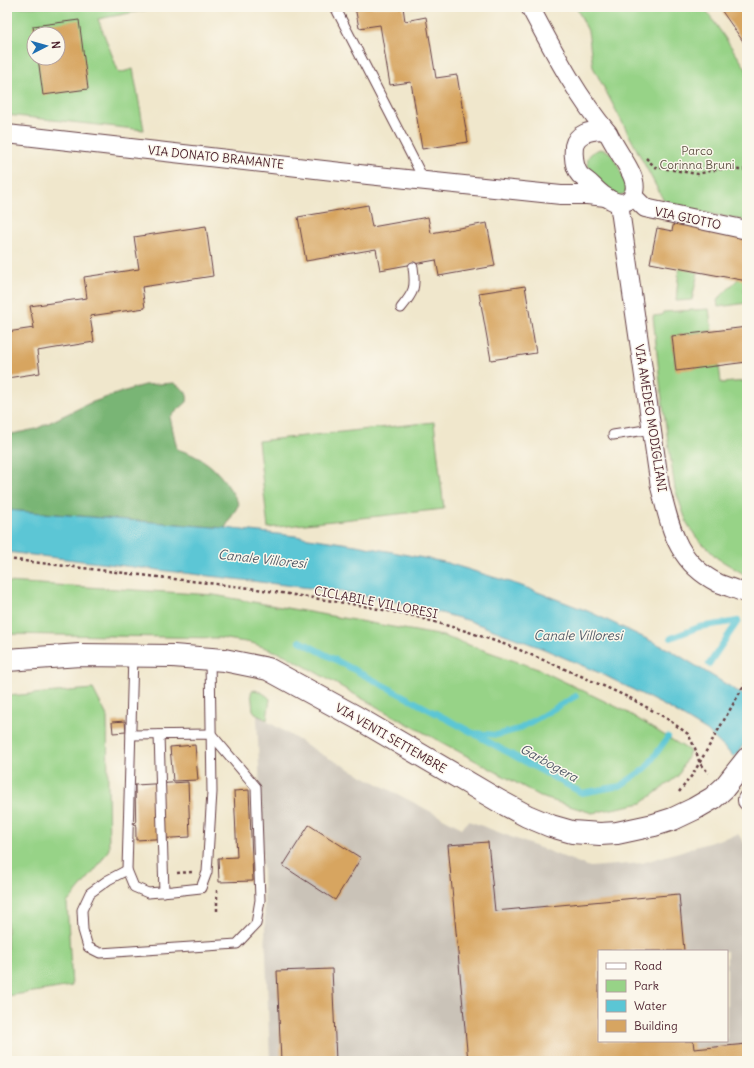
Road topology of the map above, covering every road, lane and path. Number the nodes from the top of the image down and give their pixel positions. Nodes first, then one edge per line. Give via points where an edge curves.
1 (335, 7) edge
2 (530, 7) edge
3 (588, 109) junction
4 (585, 133) junction
5 (608, 133) junction
6 (7, 134) edge
7 (644, 156) dead end
8 (747, 169) edge
9 (579, 174) junction
10 (424, 180) junction
11 (560, 195) junction
12 (619, 199) junction
13 (747, 230) edge
14 (412, 266) dead end
15 (401, 308) dead end
16 (652, 429) junction
17 (613, 435) dead end
18 (7, 560) edge
19 (747, 594) edge
20 (133, 655) junction
21 (210, 659) junction
22 (7, 660) edge
23 (747, 680) edge
24 (211, 734) junction
25 (131, 735) junction
26 (159, 735) junction
27 (745, 762) edge
28 (700, 764) junction
29 (676, 794) dead end
30 (127, 870) junction
31 (206, 872) junction
32 (172, 873) dead end
33 (164, 892) junction

1 - 10 lane
2 - 3 street
3 - 4 street
3 - 5 street
4 - 5 street via 601,130
4 - 9 street via 578,138 574,147 574,160
5 - 12 street, VIA AMEDEO MODIGLIANI via 634,179 635,191
6 - 10 street, VIA DONATO BRAMANTE
7 - 8 path via 655,167 698,174 718,169
9 - 11 street via 576,184
9 - 12 street, VIA GIOTTO
10 - 11 street, VIA DONATO BRAMANTE
11 - 12 street, VIA DONATO BRAMANTE
12 - 13 street, VIA GIOTTO via 645,208
12 - 16 street, VIA AMEDEO MODIGLIANI
14 - 15 lane via 415,281 412,294
16 - 17 lane
16 - 19 street, VIA AMEDEO MODIGLIANI via 660,487 680,549 702,572
18 - 28 path, CICLABILE VILLORESI via 250,588 414,616 466,631 574,672 666,718 688,734
20 - 21 street, VIA VENTI SETTEMBRE
20 - 22 street, VIA VENTI SETTEMBRE via 80,655
20 - 25 lane
21 - 24 lane
21 - 27 street, VIA VENTI SETTEMBRE via 268,669 527,816 572,832 617,833 673,819 713,798
23 - 28 path
24 - 26 lane
24 - 30 lane via 256,787 260,900 256,924 237,944 100,953 88,947 83,930 82,910 90,894
24 - 31 lane via 212,792
25 - 26 lane
25 - 30 lane
26 - 33 lane
28 - 29 path
30 - 33 lane via 134,887 148,893
31 - 32 path
31 - 33 lane via 201,888

